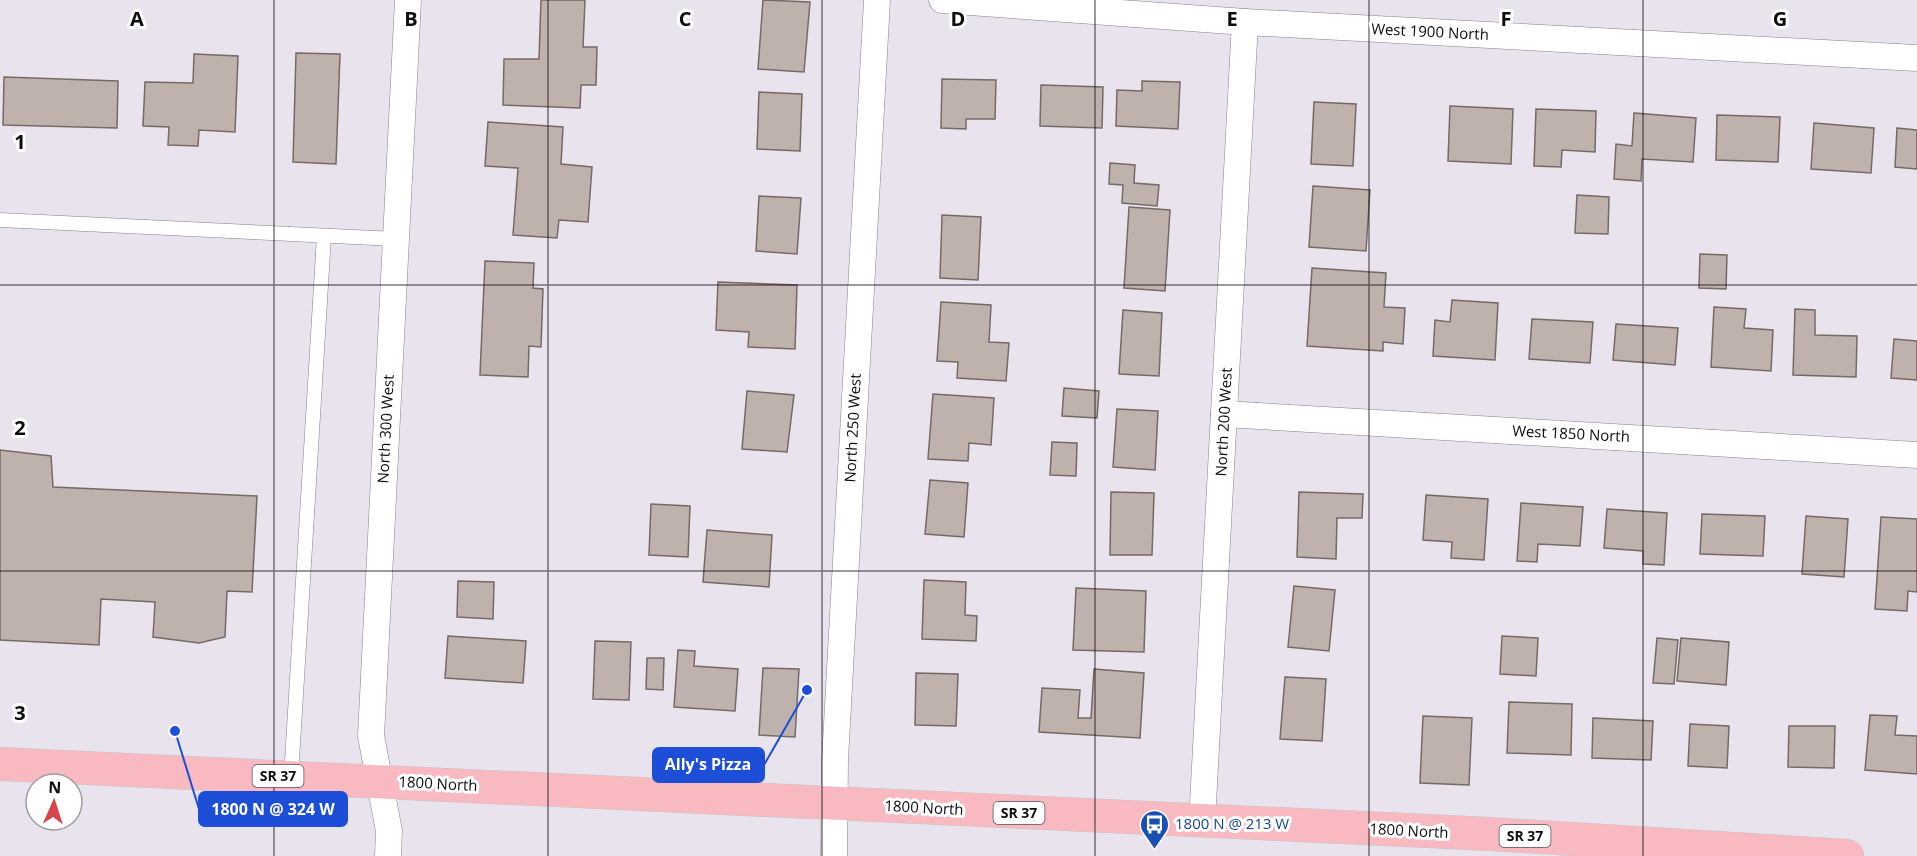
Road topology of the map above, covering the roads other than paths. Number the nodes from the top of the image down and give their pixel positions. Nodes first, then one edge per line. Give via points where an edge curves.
1 (408, 0) edge
2 (877, 0) edge
3 (942, 0) edge
4 (1245, 22) junction
5 (1917, 58) edge
6 (0, 220) edge
7 (324, 236) junction
8 (396, 239) junction
9 (1224, 414) junction
10 (1917, 455) edge
11 (0, 764) edge
12 (291, 777) junction
13 (380, 781) junction
14 (835, 804) junction
15 (1202, 822) junction
16 (388, 856) edge
17 (834, 856) edge
18 (1847, 856) edge

1 - 8 street, North 300 West
2 - 14 street, North 250 West
3 - 4 street, West 1900 North
4 - 5 street, West 1900 North
4 - 9 street, North 200 West
6 - 7 lane
7 - 8 lane
7 - 12 lane
8 - 13 street, North 300 West via 371,736
9 - 10 street, West 1850 North
9 - 15 street, North 200 West
11 - 12 main road, 1800 North / SR 37
12 - 13 main road, 1800 North / SR 37
13 - 14 main road, 1800 North / SR 37
13 - 16 street, North 300 West via 389,831
14 - 15 main road, 1800 North / SR 37
14 - 17 street, North 250 West
15 - 18 main road, 1800 North / SR 37 via 1491,834

